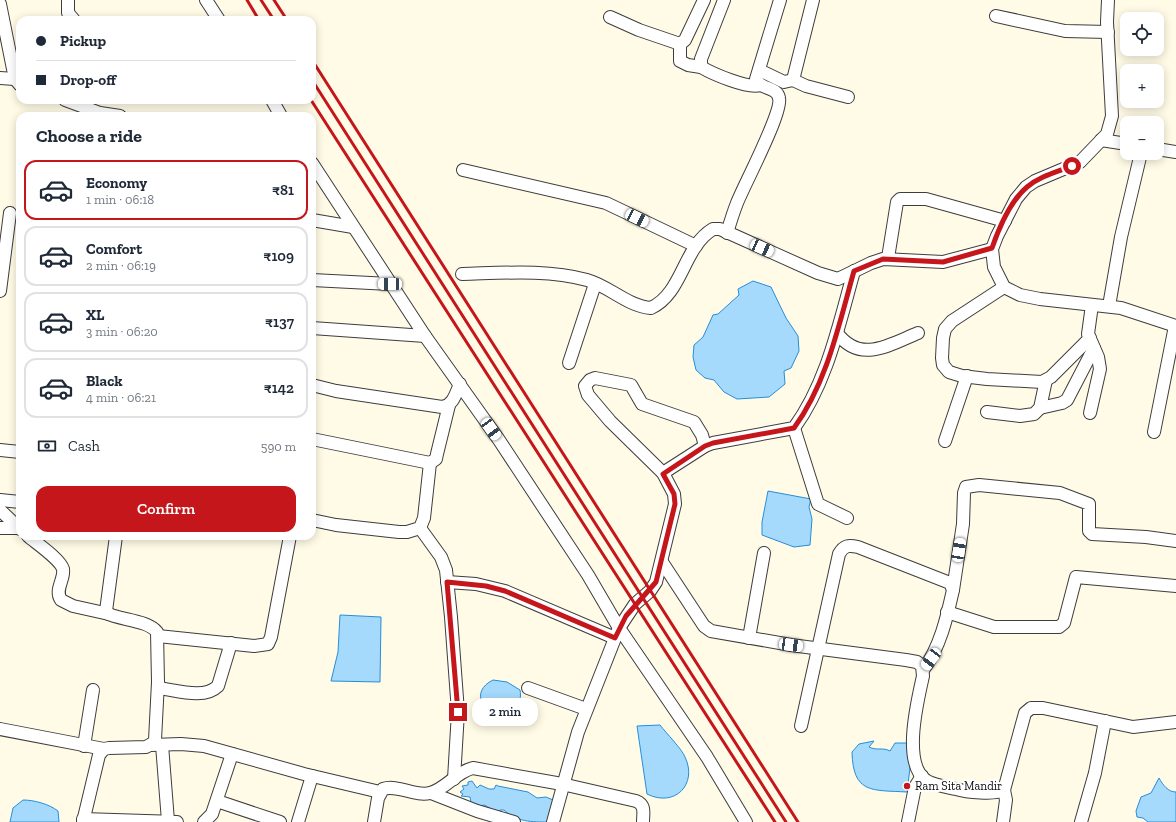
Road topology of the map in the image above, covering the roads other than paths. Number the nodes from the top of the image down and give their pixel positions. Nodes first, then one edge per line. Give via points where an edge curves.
1 (68, 0) edge
2 (206, 0) edge
3 (704, 0) edge
4 (724, 0) edge
5 (780, 0) edge
6 (813, 0) edge
7 (1108, 0) edge
8 (0, 4) edge
9 (71, 16) edge
10 (216, 16) edge
11 (996, 16) dead end
12 (610, 17) dead end
13 (1108, 32) junction
14 (680, 44) junction
15 (701, 67) junction
16 (759, 70) junction
17 (16, 73) edge
18 (0, 78) edge
19 (793, 80) junction
20 (16, 82) edge
21 (760, 85) junction
22 (848, 97) dead end
23 (78, 104) edge
24 (98, 112) edge
25 (1101, 140) junction
26 (1120, 143) edge
27 (1164, 150) edge
28 (1176, 152) edge
29 (1139, 160) edge
30 (316, 170) edge
31 (463, 170) dead end
32 (10, 213) dead end
33 (1004, 220) junction
34 (316, 221) edge
35 (353, 227) junction
36 (727, 233) junction
37 (696, 246) junction
38 (992, 248) junction
39 (888, 258) junction
40 (854, 271) junction
41 (462, 274) dead end
42 (316, 280) edge
43 (390, 284) junction
44 (595, 284) junction
45 (1004, 287) junction
46 (0, 291) edge
47 (1092, 305) junction
48 (1109, 306) junction
49 (1175, 326) edge
50 (316, 328) edge
51 (836, 333) junction
52 (918, 333) dead end
53 (425, 336) junction
54 (1092, 343) junction
55 (569, 364) dead end
56 (967, 376) junction
57 (1046, 380) junction
58 (460, 384) junction
59 (316, 386) edge
60 (449, 405) junction
61 (1040, 408) junction
62 (986, 412) dead end
63 (1090, 413) dead end
64 (794, 428) junction
65 (1154, 432) dead end
66 (316, 440) edge
67 (946, 441) dead end
68 (705, 446) junction
69 (0, 450) edge
70 (16, 452) edge
71 (430, 463) junction
72 (663, 474) junction
73 (0, 500) edge
74 (16, 502) edge
75 (0, 510) edge
76 (847, 518) dead end
77 (316, 521) edge
78 (16, 525) edge
79 (0, 528) edge
80 (420, 528) junction
81 (16, 530) edge
82 (32, 540) edge
83 (115, 540) edge
84 (289, 540) edge
85 (1176, 541) edge
86 (764, 553) dead end
87 (662, 562) junction
88 (447, 582) junction
89 (1176, 586) edge
90 (953, 590) junction
91 (947, 612) junction
92 (109, 614) junction
93 (617, 633) junction
94 (158, 636) junction
95 (749, 638) junction
96 (231, 643) junction
97 (819, 649) junction
98 (923, 670) junction
99 (158, 688) junction
100 (528, 688) dead end
101 (93, 690) dead end
102 (586, 709) junction
103 (1105, 721) junction
104 (1176, 722) edge
105 (801, 726) dead end
106 (0, 729) edge
107 (156, 745) junction
108 (84, 746) junction
109 (104, 749) junction
110 (232, 754) junction
111 (312, 776) junction
112 (922, 776) junction
113 (454, 779) junction
114 (562, 784) junction
115 (1004, 790) junction
116 (380, 792) junction
117 (431, 793) junction
118 (216, 801) junction
119 (83, 821) edge
120 (168, 822) edge
121 (204, 822) edge
122 (280, 822) edge
123 (298, 822) edge
124 (374, 822) edge
125 (514, 822) edge
126 (553, 822) edge
127 (644, 822) edge
128 (746, 822) edge
129 (908, 822) edge
130 (1003, 822) edge
131 (1080, 822) edge

1 - 9 street via 68,12
2 - 10 street
3 - 14 street via 685,40
4 - 15 street via 701,59
5 - 16 street
6 - 19 street
7 - 13 street
8 - 17 street
11 - 13 street via 1065,31
12 - 14 street via 638,30
13 - 25 street via 1112,116 1107,134
14 - 15 street via 680,61
15 - 21 street via 745,84
16 - 19 street via 784,82
16 - 21 street via 756,80
18 - 20 street
19 - 22 street
21 - 36 street via 775,91 779,94 780,100
23 - 24 street
25 - 26 street
25 - 33 street via 1080,162 1047,175 1026,187
27 - 28 street
29 - 48 street via 1121,237
30 - 35 street
31 - 37 street via 606,203
32 - 46 street
33 - 38 street
33 - 39 street via 926,199 900,199 897,202
34 - 35 street
35 - 43 street
36 - 37 street via 713,229
36 - 40 street via 833,279 845,277
37 - 44 street via 671,290 651,308 641,306
38 - 39 street via 943,262
38 - 45 street via 994,267
39 - 40 street
40 - 51 street
41 - 44 street via 560,275
42 - 43 street
43 - 53 street
44 - 55 street
45 - 47 street via 1020,295
45 - 56 street via 952,321 945,330 942,347 943,365 949,372
47 - 48 street
47 - 54 street via 1088,329
48 - 49 street
49 - 65 street
50 - 53 street
51 - 52 street via 850,346 864,350 879,349
51 - 64 street via 832,351 815,390
53 - 58 street
54 - 57 street
54 - 61 street via 1067,400
54 - 63 street via 1100,369
56 - 57 street via 1037,382
56 - 67 street
57 - 61 street
58 - 60 street
58 - 93 street via 588,575
59 - 60 street via 442,407
60 - 71 street via 438,454
61 - 62 street via 1030,415
64 - 68 street
64 - 76 street via 818,504
66 - 71 street
68 - 72 street
68 - 72 street via 702,434 694,422 642,404 631,385 607,379 590,380 585,386 588,395
69 - 70 street
71 - 80 street via 424,518
72 - 87 street via 674,494 675,504
73 - 74 street
75 - 78 street
77 - 80 street via 399,532
79 - 81 street
80 - 88 street via 440,557 446,570
82 - 92 street via 60,564 63,571 59,594 61,600 73,606
83 - 92 street via 106,611
84 - 96 street via 268,644 254,646
85 - 90 street via 1092,534 1089,531 1089,504 1064,494 970,486 966,487 964,493 963,524
86 - 95 street
87 - 93 street via 656,582 635,604
87 - 95 street via 707,629 720,634
88 - 93 street via 486,586 505,591
88 - 113 street via 458,712
89 - 91 street via 1075,578 1064,623 1059,627 994,627
90 - 91 street
90 - 97 street via 950,583 945,580 858,547 844,547 839,554
91 - 98 street via 935,651
92 - 94 street via 150,626 155,629
93 - 102 street
93 - 128 street via 707,757
94 - 96 street
94 - 99 street
95 - 97 street
96 - 99 street via 218,686 214,690 203,694
97 - 98 street via 917,662
97 - 105 street
98 - 112 street via 913,741 915,761
99 - 107 street
100 - 102 street
101 - 108 street
102 - 114 street
103 - 104 street via 1133,727
103 - 115 street via 1042,708 1028,709
103 - 131 street via 1095,773
106 - 108 street
107 - 109 street
107 - 110 street via 198,745
107 - 120 street
108 - 109 street
109 - 119 street via 97,759
110 - 111 street
110 - 118 street
111 - 116 street
111 - 123 street
112 - 115 street via 930,782 960,791 995,793
112 - 129 street via 915,787
113 - 114 street via 466,770 479,769
113 - 117 street
114 - 126 street
114 - 127 street via 641,803 644,808
115 - 130 street via 1006,800
116 - 117 street via 391,788
116 - 124 street
117 - 125 street
118 - 121 street via 212,814
118 - 122 street
119 - 120 street

